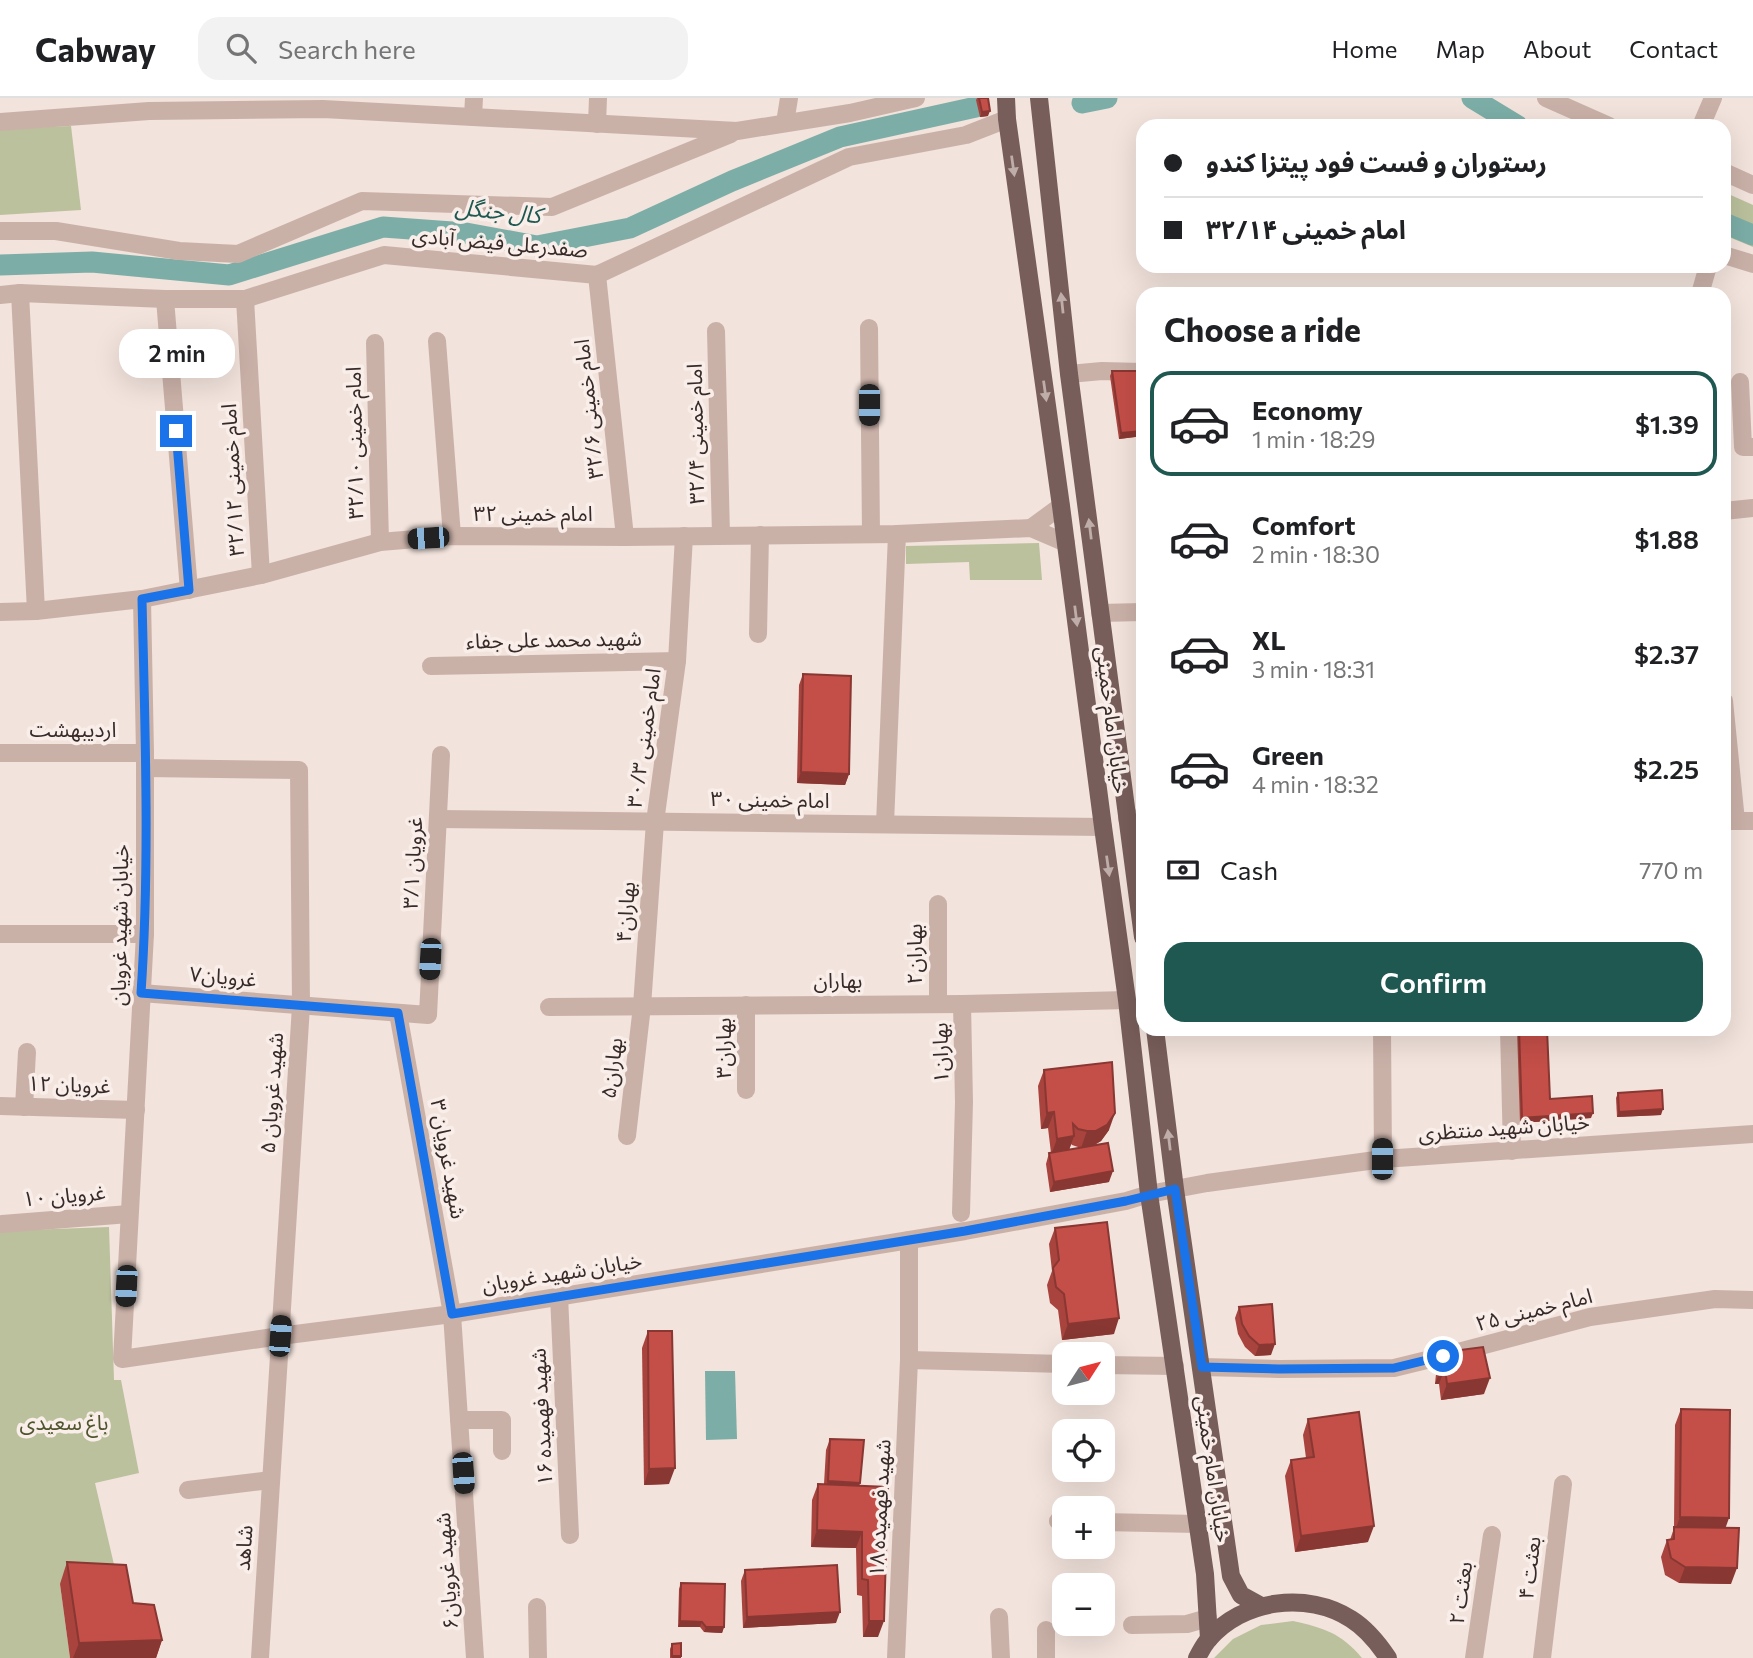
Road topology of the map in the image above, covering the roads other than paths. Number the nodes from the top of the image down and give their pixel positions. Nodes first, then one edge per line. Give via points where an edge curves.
1 (474, 98) edge
2 (598, 98) edge
3 (789, 98) edge
4 (916, 98) edge
5 (1006, 98) edge
6 (1039, 98) edge
7 (1546, 98) edge
8 (1713, 98) edge
9 (149, 104) edge
10 (82, 107) edge
11 (473, 117) junction
12 (1007, 119) junction
13 (1593, 119) edge
14 (1704, 119) edge
15 (0, 122) edge
16 (785, 123) junction
17 (597, 124) junction
18 (737, 131) junction
19 (1731, 175) edge
20 (1753, 185) edge
21 (0, 231) edge
22 (1731, 258) edge
23 (1753, 264) edge
24 (597, 275) junction
25 (20, 293) junction
26 (0, 295) edge
27 (165, 299) junction
28 (245, 299) junction
29 (869, 328) dead end
30 (716, 331) dead end
31 (438, 341) dead end
32 (375, 343) dead end
33 (1136, 372) edge
34 (1069, 374) junction
35 (1740, 383) dead end
36 (1753, 447) edge
37 (1061, 506) junction
38 (1753, 508) edge
39 (1731, 510) edge
40 (1031, 528) junction
41 (871, 534) junction
42 (897, 534) junction
43 (721, 535) junction
44 (760, 535) junction
45 (452, 536) junction
46 (684, 536) junction
47 (625, 537) junction
48 (380, 542) junction
49 (1066, 543) junction
50 (261, 575) junction
51 (189, 590) junction
52 (142, 599) junction
53 (36, 611) junction
54 (0, 612) edge
55 (1136, 612) edge
56 (1100, 613) junction
57 (758, 634) dead end
58 (677, 661) junction
59 (431, 666) dead end
60 (0, 752) edge
61 (441, 755) dead end
62 (145, 761) junction
63 (1731, 766) edge
64 (299, 770) joint
65 (1135, 818) edge
66 (438, 819) junction
67 (1737, 821) edge
68 (655, 822) junction
69 (885, 824) junction
70 (1102, 827) junction
71 (938, 904) dead end
72 (0, 934) edge
73 (145, 934) junction
74 (141, 993) junction
75 (1127, 1000) junction
76 (938, 1004) junction
77 (962, 1004) junction
78 (746, 1005) junction
79 (301, 1006) junction
80 (642, 1006) junction
81 (550, 1007) dead end
82 (398, 1013) junction
83 (428, 1015) joint
84 (1156, 1036) edge
85 (1382, 1036) edge
86 (1509, 1036) edge
87 (27, 1052) dead end
88 (747, 1090) dead end
89 (0, 1106) edge
90 (24, 1107) junction
91 (136, 1110) junction
92 (1753, 1134) edge
93 (627, 1136) dead end
94 (1512, 1151) junction
95 (1382, 1159) junction
96 (1175, 1189) junction
97 (1149, 1194) junction
98 (961, 1213) dead end
99 (129, 1214) junction
100 (2, 1224) dead end
101 (909, 1240) junction
102 (559, 1296) junction
103 (1753, 1300) edge
104 (452, 1314) junction
105 (280, 1336) junction
106 (909, 1360) junction
107 (1052, 1364) edge
108 (1115, 1365) edge
109 (1175, 1366) junction
110 (1202, 1367) junction
111 (459, 1420) junction
112 (274, 1442) joint
113 (502, 1451) dead end
114 (271, 1480) junction
115 (1563, 1484) dead end
116 (188, 1490) dead end
117 (1115, 1522) edge
118 (1197, 1524) junction
119 (570, 1535) dead end
120 (1492, 1535) dead end
121 (1261, 1606) junction
122 (537, 1607) dead end
123 (999, 1617) dead end
124 (1208, 1618) junction
125 (1132, 1625) dead end
126 (1046, 1630) dead end
127 (1209, 1639) junction
128 (260, 1658) edge
129 (475, 1658) edge
130 (537, 1658) edge
131 (896, 1658) edge
132 (1001, 1658) edge
133 (1046, 1658) edge
134 (1197, 1658) edge
135 (1388, 1658) edge
136 (1474, 1658) edge
137 (1542, 1658) edge

1 - 11 street
2 - 17 street
3 - 16 street
4 - 16 street
5 - 12 main road, خیابان امام خمینی
34 -> 6 main road, خیابان امام خمینی
7 - 13 street
8 - 14 street
9 - 10 street
9 - 11 street
10 - 15 street
11 - 17 street
12 - 24 street, صفدرعلی فیض آبادی via 966,135 849,157
12 -> 37 main road, خیابان امام خمینی
16 - 18 street
17 - 18 street
18 - 21 street via 552,207 362,201 238,254 179,251 56,231
19 - 20 street
22 - 23 street
24 - 28 street, صفدرعلی فیض آبادی via 384,256
24 - 47 street, امام خمینی ۳۲/۶
25 - 26 street, صفدرعلی فیض آبادی
25 - 27 street, صفدرعلی فیض آبادی
25 - 53 street
27 - 28 street, صفدرعلی فیض آبادی
27 - 51 street
28 - 50 street, امام خمینی ۳۲/۱۲
29 - 41 street
30 - 43 street, امام خمینی ۳۲/۴
31 - 45 street
32 - 48 street, امام خمینی ۳۲/۱۰
33 - 34 street
56 -> 34 main road, خیابان امام خمینی
35 - 36 street via 1743,447
37 - 40 street
37 - 49 main road, خیابان امام خمینی
38 - 39 street
40 - 42 street, امام خمینی ۳۲
40 - 49 street
41 - 42 street, امام خمینی ۳۲
41 - 44 street, امام خمینی ۳۲
42 - 69 street
43 - 44 street, امام خمینی ۳۲
43 - 46 street, امام خمینی ۳۲
44 - 57 street
45 - 47 street, امام خمینی ۳۲
45 - 48 street, امام خمینی ۳۲
46 - 47 street, امام خمینی ۳۲
46 - 58 street, امام خمینی ۳۰/۳
48 - 50 street, امام خمینی ۳۲
49 -> 70 main road, خیابان امام خمینی
50 - 51 street, امام خمینی ۳۲
51 - 52 street, امام خمینی ۳۲
52 - 53 street, امام خمینی ۳۲
52 - 62 street, خیابان شهید غرویان
53 - 54 street, امام خمینی ۳۲
55 - 56 street
56 - 65 main road, خیابان امام خمینی
58 - 59 street, شهید محمد علی جفاء
58 - 68 street, امام خمینی ۳۰/۳
60 - 62 street, اردیبهشت
61 - 66 street, غرویان ۳/۱
62 - 64 street, اردیبهشت
62 - 73 street, خیابان شهید غرویان
63 - 67 street
64 - 79 street, شهید غرویان ۵
66 - 68 street, امام خمینی ۳۰
66 - 83 street, غرویان ۳/۱
68 - 69 street, امام خمینی ۳۰
68 - 80 street, بهاران۴
69 - 70 street, امام خمینی ۳۰
70 -> 75 main road, خیابان امام خمینی
71 - 76 street, بهاران۲
72 - 73 street
73 - 74 street, خیابان شهید غرویان
74 - 79 street, غرویان۷
74 - 91 street, خیابان شهید غرویان
75 - 77 street, بهاران
75 - 97 main road, خیابان امام خمینی
76 - 77 street, بهاران
76 - 78 street, بهاران
77 - 98 street, بهاران۱
78 - 80 street, بهاران
78 - 88 street, بهاران۳
79 - 82 street, غرویان۷
79 - 105 street, شهید غرویان ۵
80 - 81 street, بهاران
80 - 93 street, بهاران۵
82 - 83 street, غرویان۷
82 - 104 street, شهید غرویان ۳
96 -> 84 main road, خیابان امام خمینی
85 - 95 street
86 - 94 street
87 - 90 street
89 - 90 street, غرویان ۱۲
90 - 91 street, غرویان ۱۲
91 - 99 street, خیابان شهید غرویان
92 - 94 street, خیابان شهید منتظری
94 - 95 street, خیابان شهید منتظری
95 - 96 street, خیابان شهید منتظری
96 - 97 street, خیابان شهید غرویان
96 - 110 main road, خیابان امام خمینی
97 - 101 street, خیابان شهید غرویان
97 - 109 main road, خیابان امام خمینی
99 - 100 street, غرویان ۱۰
99 - 105 street, خیابان شهید غرویان via 122,1359
101 - 102 street, خیابان شهید غرویان
101 - 106 street, شهید فهمیده ۱۸
102 - 104 street, خیابان شهید غرویان
102 - 119 street, شهید فهمیده ۱۶
103 - 110 street, امام خمینی ۲۵ via 1715,1298 1590,1317 1394,1368
104 - 105 street, خیابان شهید غرویان
104 - 111 street, شهید غرویان۶
105 - 112 street, شهید غرویان ۵
106 - 107 street
106 - 131 street, شهید فهمیده ۱۸
108 - 109 street
109 - 118 main road, خیابان امام خمینی
110 - 121 main road, خیابان امام خمینی via 1231,1576 1241,1595
111 - 113 street via 502,1420
111 - 129 street, شهید غرویان۶
112 - 114 street, شاهد
114 - 116 street
114 - 128 street, شاهد
115 - 137 street, بعثت ۴
117 - 118 street
118 - 124 main road, خیابان امام خمینی
120 - 136 street, بعثت ۲
121 - 127 main road via 1233,1619
121 - 135 main road via 1292,1602 1322,1606 1350,1619 1374,1638
122 - 130 street
123 - 132 street
124 - 125 street
124 - 127 main road, خیابان امام خمینی
126 - 133 street
127 - 134 main road

